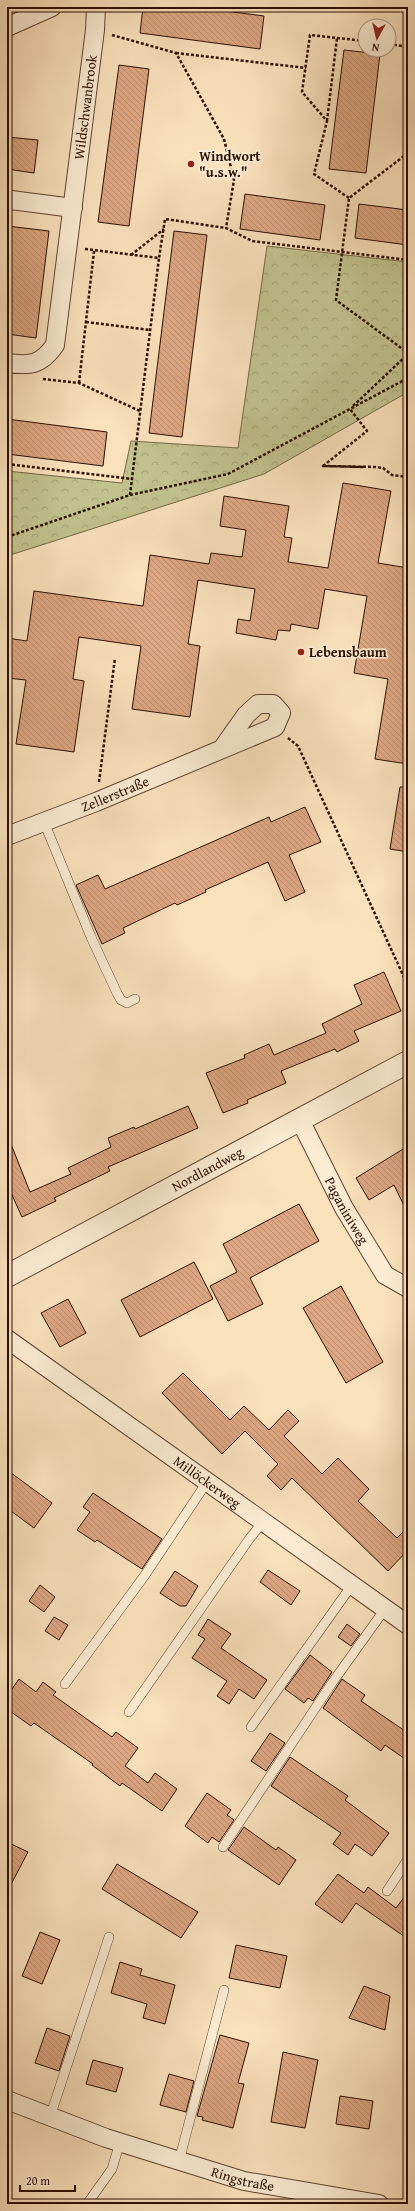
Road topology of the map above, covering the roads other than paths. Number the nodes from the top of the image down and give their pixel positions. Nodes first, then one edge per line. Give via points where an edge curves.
1 (52, 7) edge
2 (96, 7) edge
3 (7, 27) edge
4 (7, 202) edge
5 (73, 208) junction
6 (7, 363) edge
7 (222, 750) junction
8 (44, 822) junction
9 (7, 836) edge
10 (135, 999) dead end
11 (408, 1062) edge
12 (300, 1120) junction
13 (7, 1276) edge
14 (408, 1288) edge
15 (7, 1339) edge
16 (207, 1482) junction
17 (263, 1522) junction
18 (352, 1585) junction
19 (385, 1609) junction
20 (408, 1625) edge
21 (65, 1684) dead end
22 (129, 1712) dead end
23 (251, 1726) dead end
24 (222, 1847) dead end
25 (408, 1859) edge
26 (387, 1891) dead end
27 (110, 1937) dead end
28 (224, 1990) dead end
29 (7, 2100) edge
30 (50, 2117) junction
31 (120, 2142) junction
32 (179, 2161) junction
33 (87, 2204) edge
34 (379, 2204) edge

1 - 3 street
2 - 5 street, Wildschwanbrook
4 - 5 street via 11,200
5 - 6 street, Wildschwanbrook via 55,345 47,357 34,364
7 - 7 street, Zellerstraße via 276,727 281,713 273,704 258,704 246,714
7 - 8 street, Zellerstraße
8 - 9 street, Zellerstraße
8 - 10 lane via 117,993 121,1000 127,1003
11 - 12 street, Nordlandweg
12 - 13 street, Nordlandweg
12 - 14 street, Paganiniweg via 344,1208 385,1275
15 - 16 street, Millöckerweg
16 - 17 street, Millöckerweg
16 - 21 lane via 145,1574
17 - 18 street, Millöckerweg
17 - 22 lane
18 - 19 street, Millöckerweg
18 - 23 lane
19 - 20 street, Millöckerweg
19 - 24 lane
25 - 26 lane
27 - 30 lane
28 - 32 lane
29 - 30 street, Ringstraße
30 - 31 street, Ringstraße
31 - 32 street, Ringstraße
31 - 33 lane via 112,2169
32 - 34 street, Ringstraße via 244,2181

